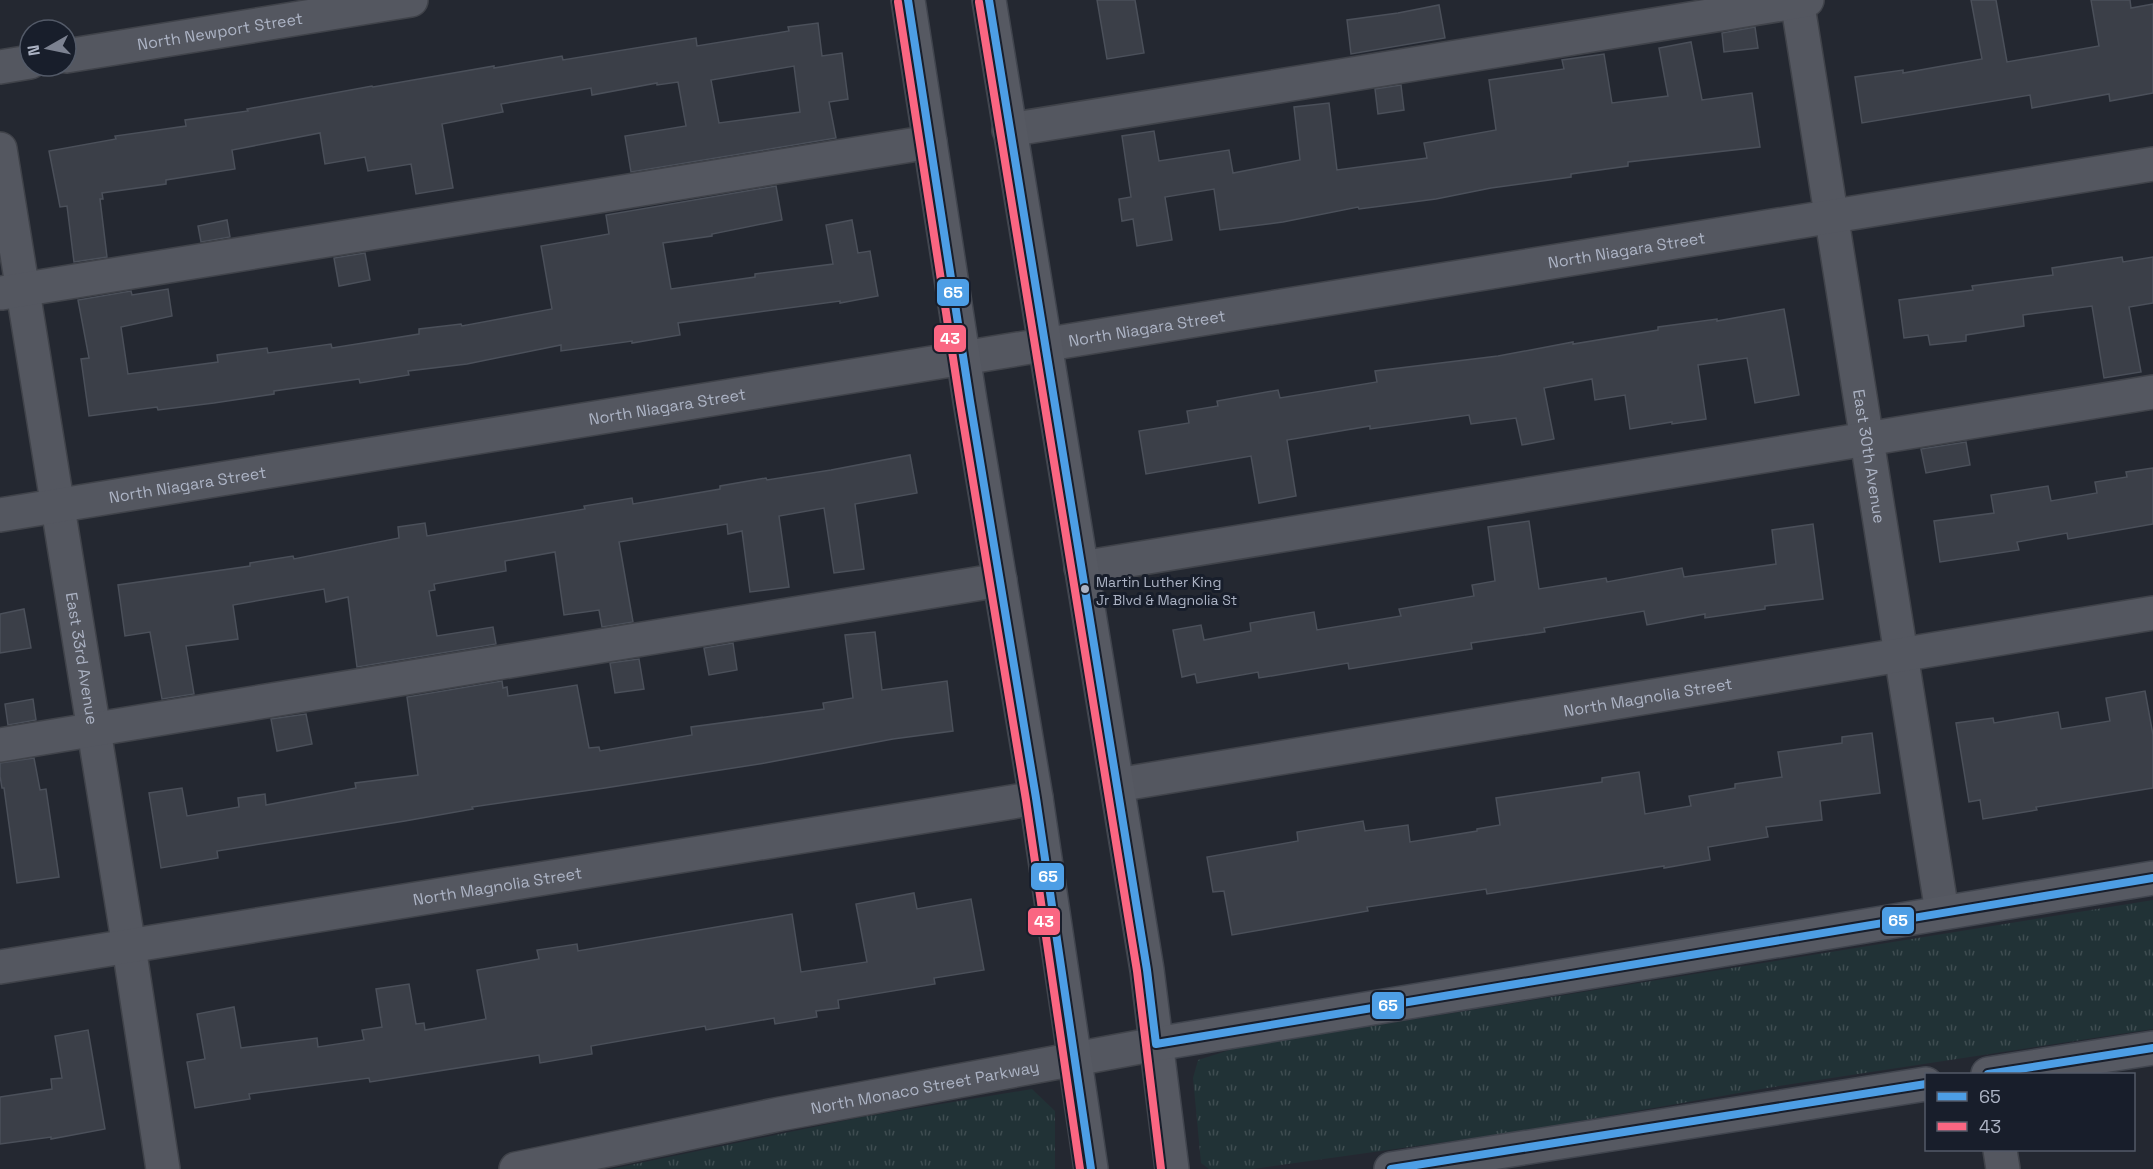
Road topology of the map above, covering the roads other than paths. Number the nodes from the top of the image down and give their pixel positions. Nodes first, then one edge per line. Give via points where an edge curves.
1 (411, 0) edge
2 (908, 0) edge
3 (989, 0) edge
4 (1800, 0) edge
5 (78, 54) edge
6 (18, 64) edge
7 (0, 67) edge
8 (1009, 130) junction
9 (930, 142) junction
10 (0, 149) edge
11 (2153, 164) edge
12 (1831, 216) junction
13 (11, 292) edge
14 (1044, 345) junction
15 (963, 357) junction
16 (2153, 392) edge
17 (1867, 439) junction
18 (57, 505) junction
19 (0, 514) edge
20 (1081, 568) junction
21 (1000, 580) junction
22 (2153, 613) edge
23 (1901, 654) junction
24 (94, 730) junction
25 (0, 745) edge
26 (1130, 782) junction
27 (1036, 798) junction
28 (2153, 878) edge
29 (1942, 912) junction
30 (129, 946) junction
31 (0, 967) edge
32 (1156, 1044) junction
33 (2153, 1048) edge
34 (1076, 1059) junction
35 (1994, 1073) edge
36 (1925, 1084) edge
37 (2001, 1151) edge
38 (163, 1169) edge
39 (516, 1169) edge
40 (1091, 1169) edge
41 (1172, 1169) edge
42 (1391, 1169) edge
43 (2004, 1169) edge

1 - 5 street, North Newport Street
2 - 9 main road
3 - 8 main road
4 - 8 street
4 - 12 street, East 30th Avenue
6 - 7 street
8 - 14 main road
9 - 13 street
9 - 15 main road
10 - 13 street, East 33rd Avenue
11 - 12 street, North Niagara Street
12 - 14 street, North Niagara Street
12 - 17 street, East 30th Avenue
13 - 18 street, East 33rd Avenue
14 - 15 street, North Niagara Street
14 - 20 main road
15 - 18 street, North Niagara Street
15 - 21 main road
16 - 17 street
17 - 20 street
17 - 23 street, East 30th Avenue
18 - 19 street, North Niagara Street
18 - 24 street, East 33rd Avenue
20 - 26 main road
21 - 24 street
21 - 27 main road
22 - 23 street, North Magnolia Street
23 - 26 street, North Magnolia Street
23 - 29 street, East 30th Avenue
24 - 25 street
24 - 30 street, East 33rd Avenue
26 - 32 main road
27 - 30 street, North Magnolia Street
27 - 34 main road
28 - 29 main road, North Monaco Street Parkway
29 - 32 main road, North Monaco Street Parkway
30 - 31 street, North Magnolia Street
30 - 38 street, East 33rd Avenue
32 - 34 street, North Monaco Street Parkway
32 - 41 main road
33 - 35 main road
34 - 39 street, North Monaco Street Parkway via 780,1114
34 - 40 main road
36 - 42 main road
37 - 43 street

